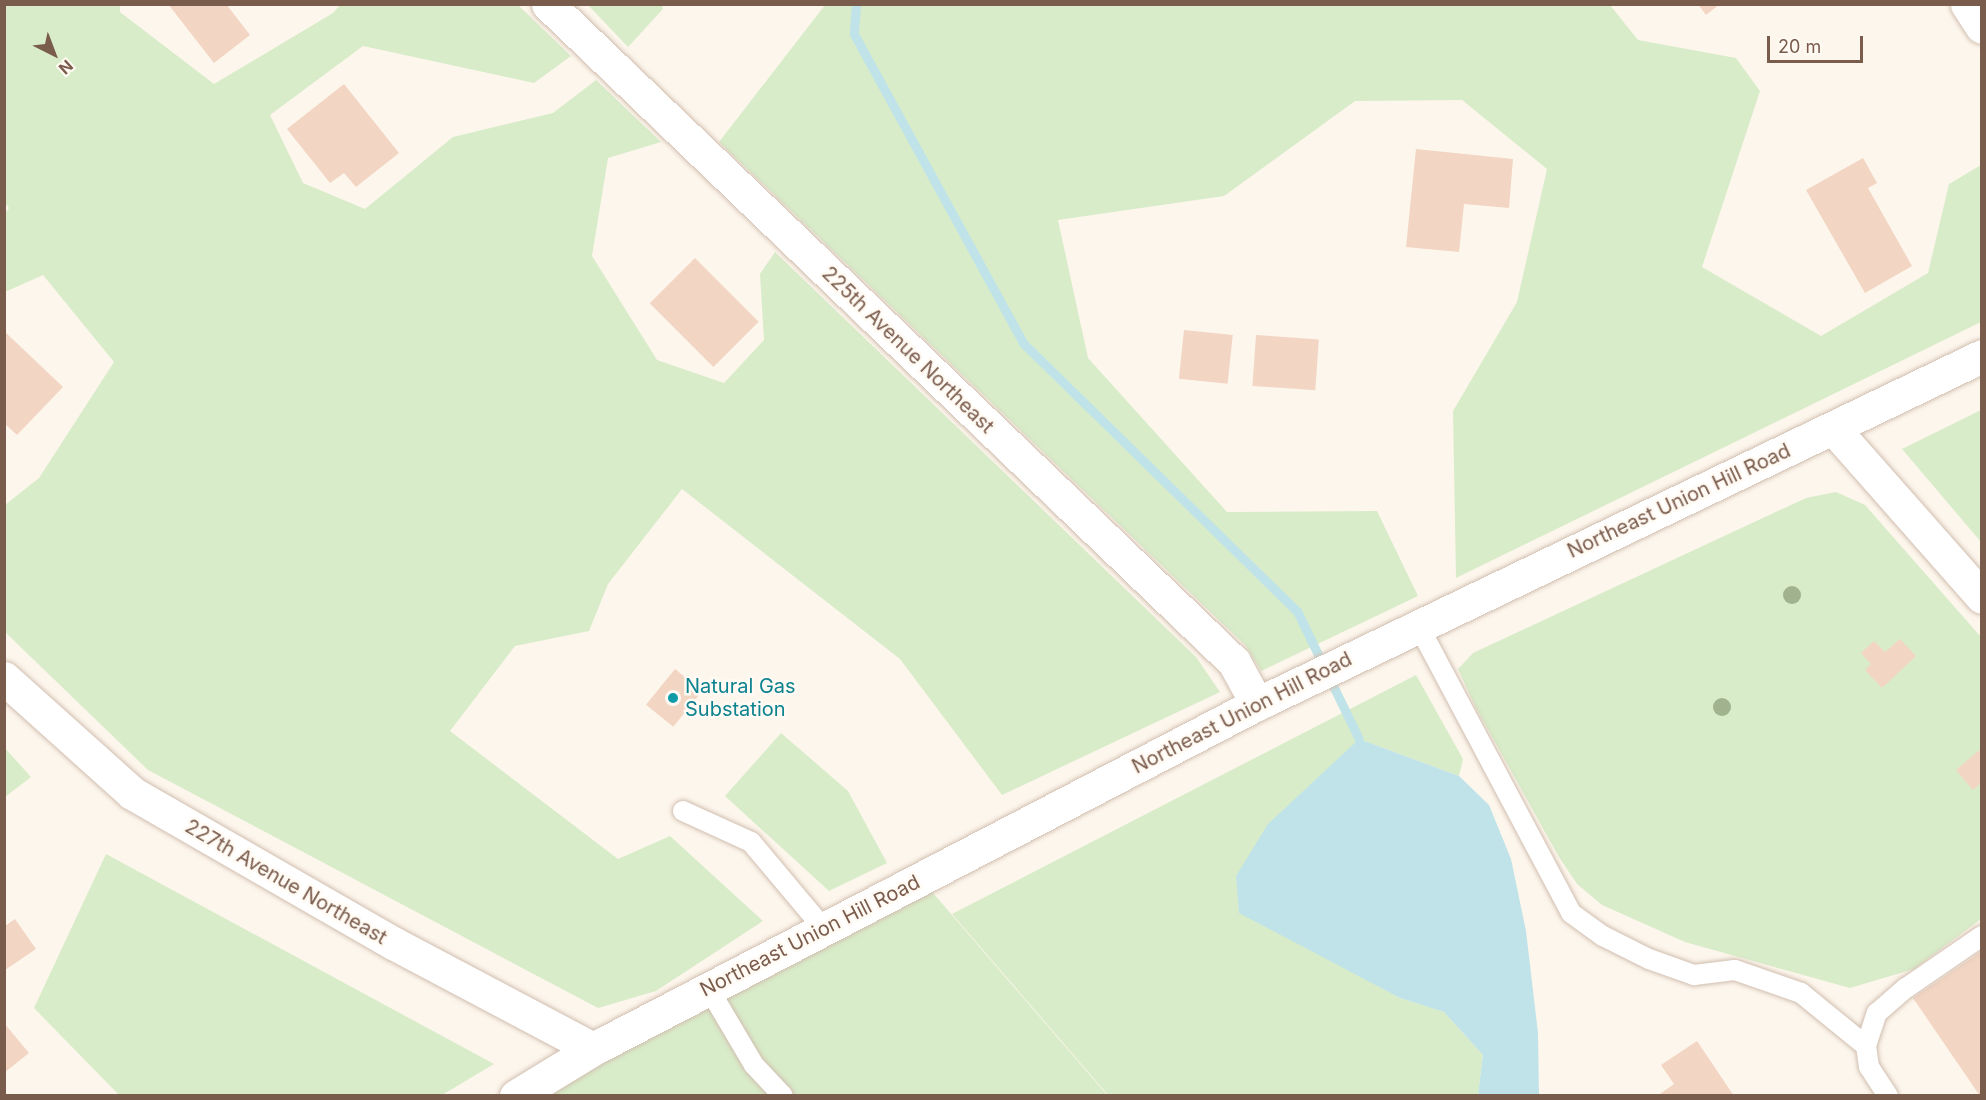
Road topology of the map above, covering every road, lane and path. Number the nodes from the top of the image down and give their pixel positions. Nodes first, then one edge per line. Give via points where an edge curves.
1 (548, 4) edge
2 (1967, 4) edge
3 (1982, 27) edge
4 (1982, 356) edge
5 (1833, 428) junction
6 (1982, 597) edge
7 (1418, 625) junction
8 (4, 678) edge
9 (1257, 704) junction
10 (683, 811) dead end
11 (824, 929) junction
12 (1982, 936) edge
13 (709, 989) junction
14 (1866, 1046) junction
15 (593, 1049) junction
16 (516, 1095) edge
17 (783, 1095) edge
18 (1888, 1095) edge

1 - 9 street, 225th Avenue Northeast via 1234,662
2 - 3 street
4 - 5 street, Northeast Union Hill Road
5 - 6 street
5 - 7 street, Northeast Union Hill Road
7 - 9 street, Northeast Union Hill Road
7 - 14 lane via 1571,913 1612,941 1694,975 1735,970 1801,993
8 - 15 street, 227th Avenue Northeast via 132,794 393,943
9 - 11 street, Northeast Union Hill Road
10 - 11 lane via 751,842
11 - 13 street, Northeast Union Hill Road
12 - 14 lane via 1906,988 1877,1013
13 - 15 street, Northeast Union Hill Road
13 - 17 lane via 754,1065
14 - 18 lane via 1869,1066
15 - 16 street, Northeast Union Hill Road

